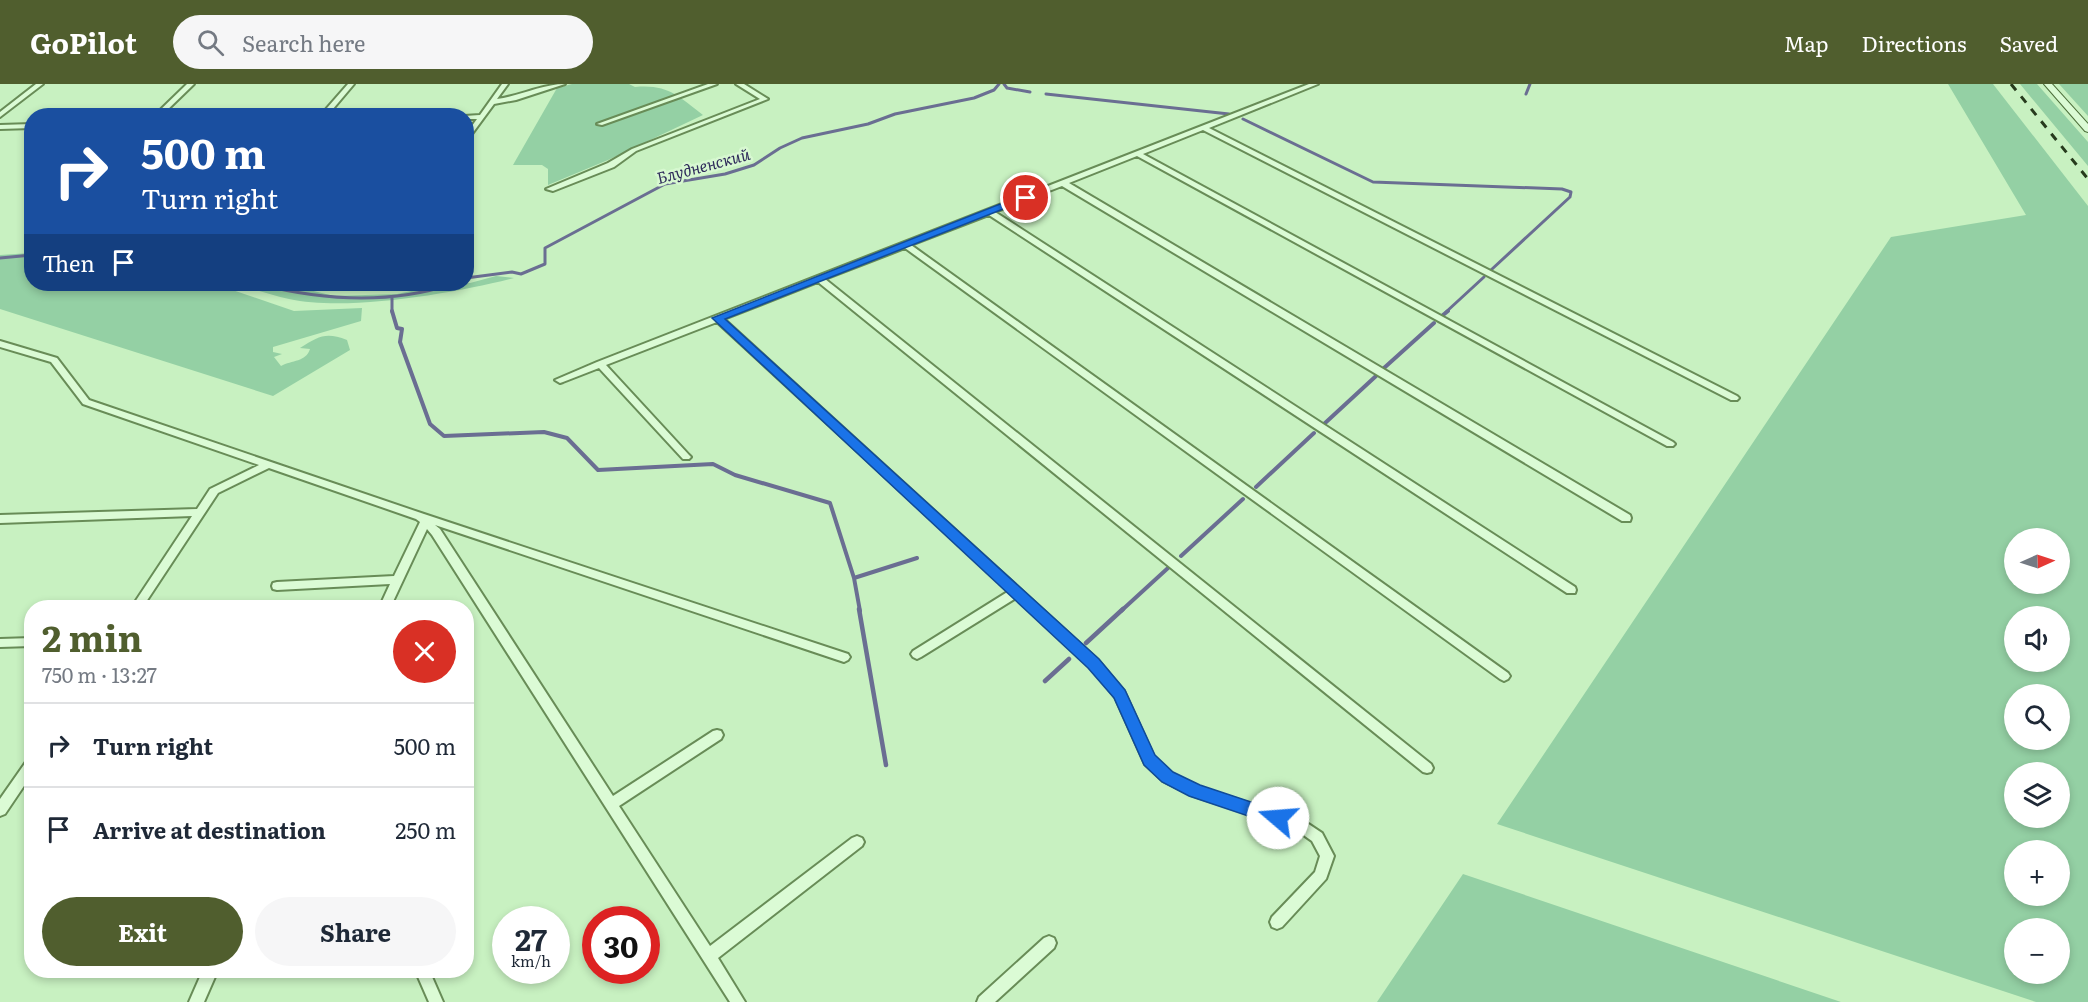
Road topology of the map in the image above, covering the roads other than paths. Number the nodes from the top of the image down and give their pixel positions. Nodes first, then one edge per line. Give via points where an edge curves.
1 (39, 84) edge
2 (191, 84) edge
3 (351, 84) edge
4 (505, 84) edge
5 (562, 84) edge
6 (714, 84) edge
7 (739, 84) edge
8 (1316, 84) edge
9 (2048, 84) edge
10 (494, 102) junction
11 (166, 108) edge
12 (330, 108) edge
13 (0, 115) edge
14 (474, 117) edge
15 (482, 117) junction
16 (600, 124) dead end
17 (24, 126) edge
18 (0, 127) edge
19 (474, 128) edge
20 (1203, 128) junction
21 (2088, 129) edge
22 (1138, 154) junction
23 (1063, 183) junction
24 (550, 189) dead end
25 (990, 212) junction
26 (906, 245) junction
27 (819, 278) junction
28 (718, 318) junction
29 (0, 344) edge
30 (600, 364) junction
31 (560, 380) dead end
32 (1734, 398) dead end
33 (1670, 444) dead end
34 (686, 457) dead end
35 (268, 464) junction
36 (200, 512) junction
37 (423, 518) junction
38 (1626, 518) dead end
39 (0, 519) edge
40 (397, 580) junction
41 (277, 586) dead end
42 (1571, 590) dead end
43 (1016, 592) junction
44 (141, 600) edge
45 (388, 600) edge
46 (24, 642) edge
47 (0, 643) edge
48 (917, 654) dead end
49 (844, 657) dead end
50 (1504, 676) dead end
51 (717, 735) dead end
52 (1427, 768) dead end
53 (24, 775) edge
54 (611, 804) junction
55 (0, 810) edge
56 (857, 842) dead end
57 (1277, 922) dead end
58 (1049, 943) dead end
59 (709, 956) junction
60 (207, 978) edge
61 (426, 978) edge
62 (197, 1001) edge
63 (436, 1002) edge
64 (738, 1002) edge
65 (984, 1002) edge

1 - 13 street
2 - 11 street
3 - 12 street
4 - 10 street
5 - 10 street
6 - 16 street
7 - 24 street via 765,99 669,135 611,165
8 - 20 street
9 - 21 street
10 - 15 street
14 - 15 street
15 - 19 street
17 - 18 street
20 - 22 street
20 - 32 street
22 - 23 street
22 - 33 street
23 - 25 street
23 - 38 street
25 - 26 street
25 - 42 street
26 - 27 street
26 - 50 street
27 - 28 street
27 - 52 street
28 - 30 street
28 - 43 street
29 - 35 street via 54,360 86,402
30 - 31 street
30 - 34 street
35 - 36 street via 214,491
35 - 37 street
36 - 39 street
36 - 44 street
37 - 40 street
37 - 49 street
37 - 54 street via 436,532
40 - 41 street
40 - 45 street
43 - 48 street
43 - 57 street via 1094,663 1120,694 1149,760 1167,777 1195,791 1299,825 1317,837 1327,856 1321,875
46 - 47 street
51 - 54 street
53 - 55 street
54 - 59 street
56 - 59 street
58 - 65 street
59 - 64 street
60 - 62 street
61 - 63 street

